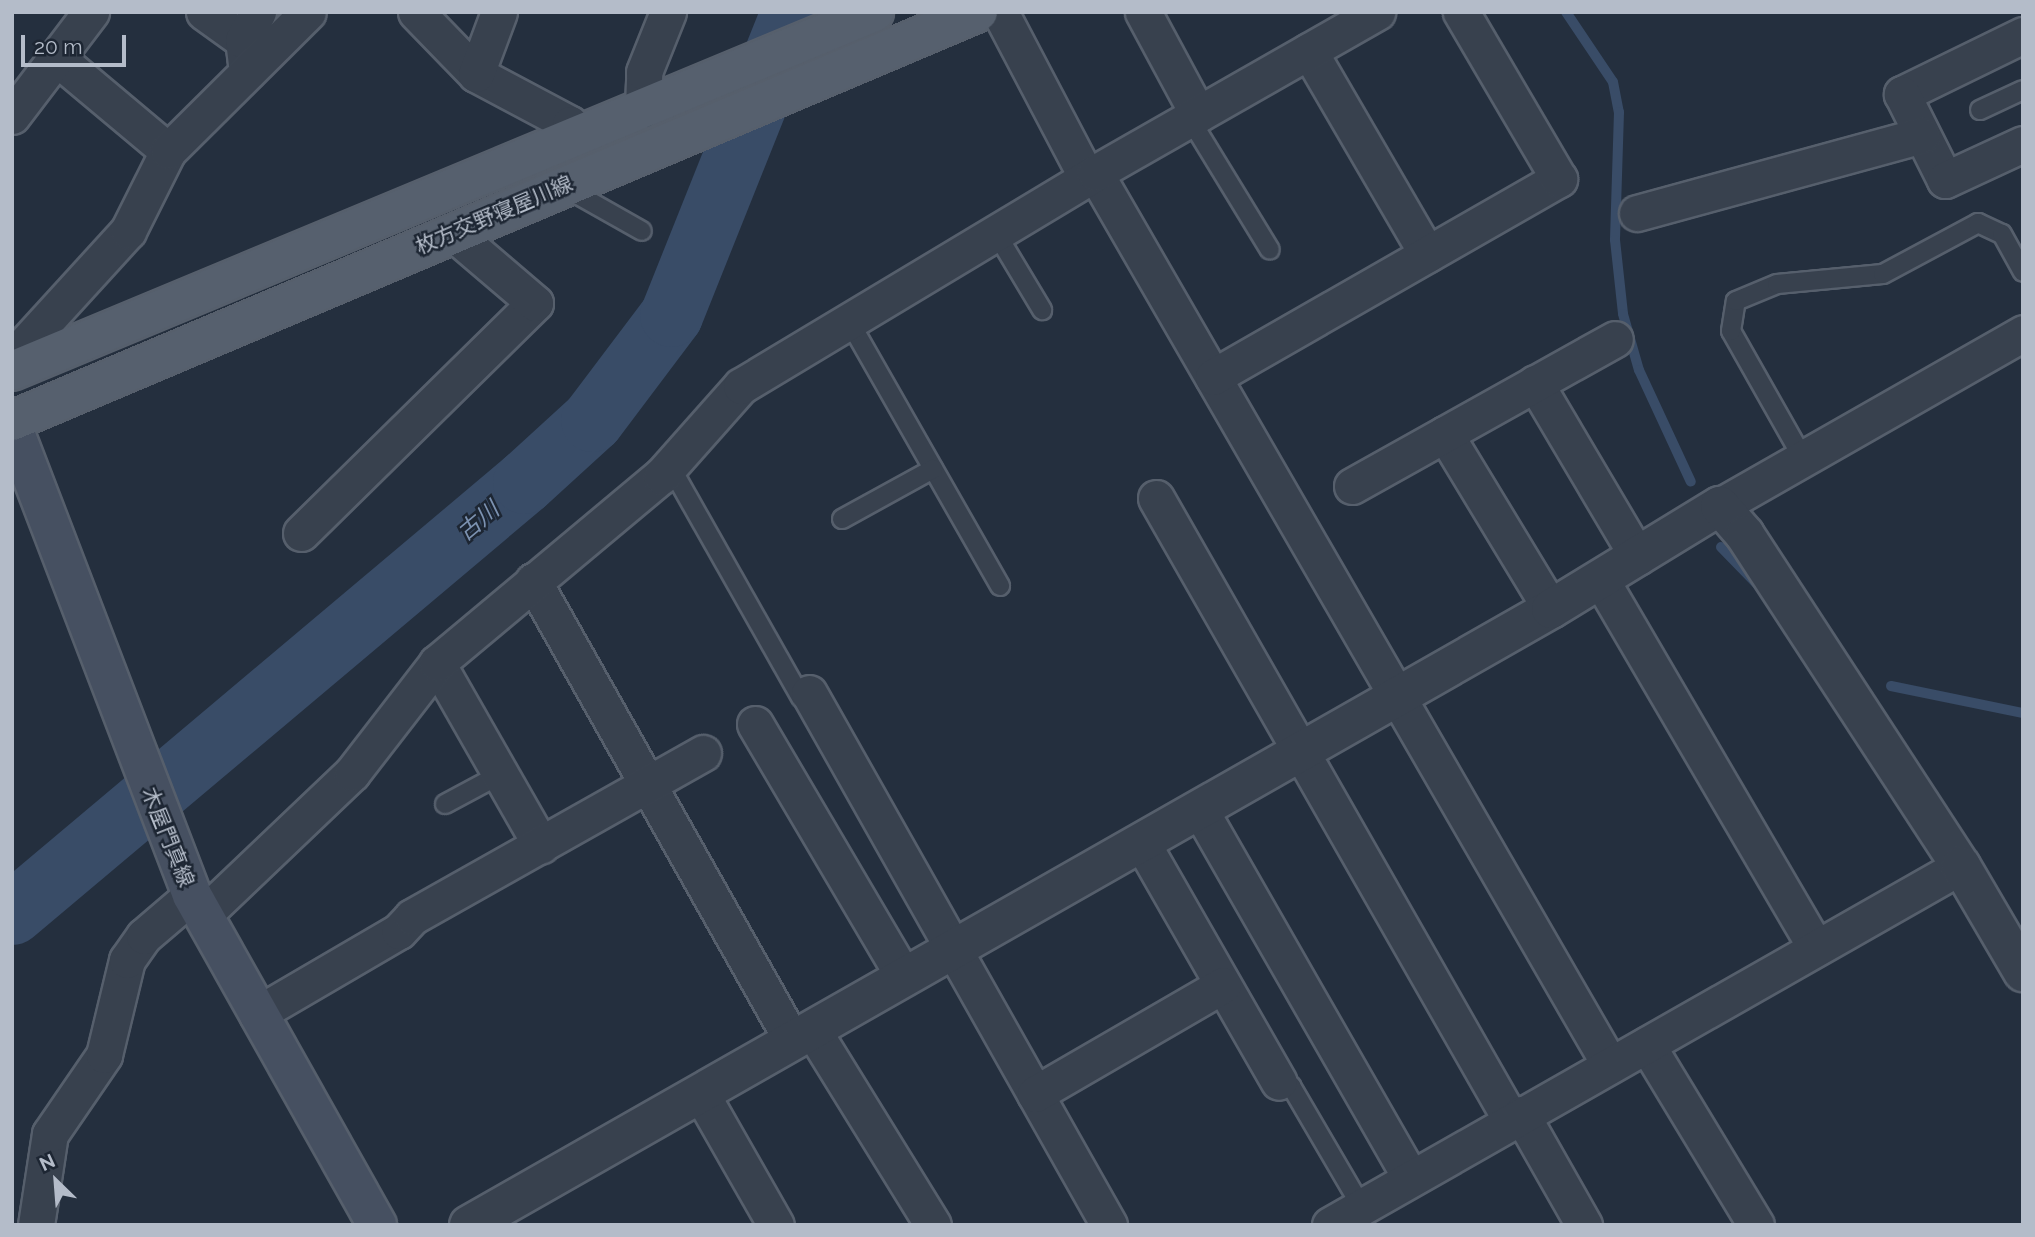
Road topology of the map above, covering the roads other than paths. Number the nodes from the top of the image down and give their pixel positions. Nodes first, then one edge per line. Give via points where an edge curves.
1 (91, 12) edge
2 (204, 12) edge
3 (309, 12) edge
4 (416, 12) edge
5 (499, 12) edge
6 (668, 12) edge
7 (874, 12) edge
8 (978, 12) edge
9 (1000, 12) edge
10 (1143, 12) edge
11 (1377, 12) edge
12 (1461, 12) edge
13 (2023, 35) edge
14 (249, 41) edge
15 (1309, 51) junction
16 (57, 58) junction
17 (476, 74) junction
18 (2023, 90) edge
19 (643, 109) junction
20 (1980, 110) dead end
21 (12, 116) edge
22 (1194, 116) junction
23 (1922, 135) junction
24 (575, 136) junction
25 (2023, 144) edge
26 (168, 152) junction
27 (1091, 176) junction
28 (562, 186) junction
29 (1637, 213) dead end
30 (642, 231) dead end
31 (453, 233) junction
32 (996, 233) junction
33 (1270, 250) dead end
34 (1427, 254) junction
35 (2023, 272) edge
36 (1042, 310) dead end
37 (849, 321) junction
38 (2023, 332) edge
39 (1615, 339) dead end
40 (12, 358) edge
41 (12, 371) edge
42 (1213, 377) junction
43 (1535, 383) junction
44 (12, 423) edge
45 (1445, 433) junction
46 (1804, 460) junction
47 (670, 466) junction
48 (933, 468) junction
49 (1352, 486) dead end
50 (1156, 498) dead end
51 (1720, 506) junction
52 (842, 519) dead end
53 (301, 533) dead end
54 (1638, 557) junction
55 (1601, 580) junction
56 (533, 581) junction
57 (1000, 586) dead end
58 (1551, 610) junction
59 (437, 663) junction
60 (1400, 695) junction
61 (805, 696) joint
62 (755, 724) dead end
63 (703, 753) dead end
64 (1299, 754) junction
65 (501, 774) junction
66 (648, 784) junction
67 (445, 804) dead end
68 (1200, 810) junction
69 (1142, 843) junction
70 (541, 845) junction
71 (1961, 866) junction
72 (197, 905) junction
73 (1816, 948) junction
74 (953, 949) junction
75 (2023, 972) edge
76 (904, 977) junction
77 (1223, 985) junction
78 (257, 1014) junction
79 (802, 1035) junction
80 (1647, 1045) junction
81 (1610, 1065) junction
82 (1279, 1082) joint
83 (700, 1092) junction
84 (1035, 1094) junction
85 (1516, 1117) junction
86 (1410, 1175) junction
87 (1361, 1206) junction
88 (1746, 1221) edge
89 (36, 1225) edge
90 (377, 1225) edge
91 (469, 1225) edge
92 (776, 1225) edge
93 (933, 1225) edge
94 (1109, 1225) edge
95 (1330, 1225) edge
96 (1584, 1225) edge

1 - 16 street
2 - 14 street
3 - 14 street
4 - 17 street
5 - 17 street
6 - 19 street via 644,72
7 - 19 main road, 枚方交野寝屋川線
8 - 28 main road, 枚方交野寝屋川線
9 - 27 street
10 - 22 street
11 - 15 street
12 - 34 street via 1559,179
13 - 23 street via 1902,94
14 - 26 street
15 - 22 street
15 - 34 street
16 - 21 street
16 - 26 street
17 - 24 street via 570,124
18 - 20 lane
19 - 24 main road, 枚方交野寝屋川線
22 - 27 street
22 - 33 lane
23 - 25 street via 1945,180
23 - 29 street
24 - 41 main road, 枚方交野寝屋川線
26 - 40 street via 128,231
27 - 32 street
27 - 42 street
28 - 30 lane
28 - 31 main road, 枚方交野寝屋川線
31 - 44 main road, 枚方交野寝屋川線
31 - 53 street via 535,303
32 - 36 lane
32 - 37 street
34 - 42 street
35 - 46 lane via 2002,234 1978,223 1883,274 1777,284 1736,301 1731,331
37 - 47 street via 741,386
37 - 48 lane
38 - 46 street
39 - 43 street
42 - 60 street
43 - 45 street
43 - 54 street
44 - 72 main road, 木屋門真線 via 162,827
45 - 49 street
45 - 58 street
46 - 51 street
47 - 56 street
47 - 61 lane
48 - 52 lane
48 - 57 lane
50 - 64 street
51 - 54 street
51 - 71 street via 1745,535
54 - 55 street
55 - 58 street
55 - 73 street
56 - 59 street
56 - 66 street
58 - 60 street
59 - 65 street
59 - 72 street via 352,773
60 - 64 street
60 - 81 street
61 - 74 street
62 - 76 street
63 - 66 street
64 - 68 street
64 - 85 street
65 - 67 lane
65 - 70 street
66 - 70 street
66 - 79 street
68 - 69 street
68 - 86 street
69 - 74 street
69 - 77 street
70 - 78 street via 412,917 399,931
71 - 73 street
71 - 75 street
72 - 78 main road, 木屋門真線
72 - 89 street via 144,936 127,960 104,1055 50,1134
73 - 80 street
74 - 76 street
74 - 84 street
76 - 79 street
77 - 82 street
77 - 84 street
78 - 90 main road, 木屋門真線
79 - 83 street
79 - 93 street
80 - 81 street
80 - 88 street
81 - 85 street
82 - 87 lane via 1290,1086
83 - 91 street
83 - 92 street
84 - 94 street
85 - 86 street
85 - 96 street
86 - 87 street
87 - 95 street

